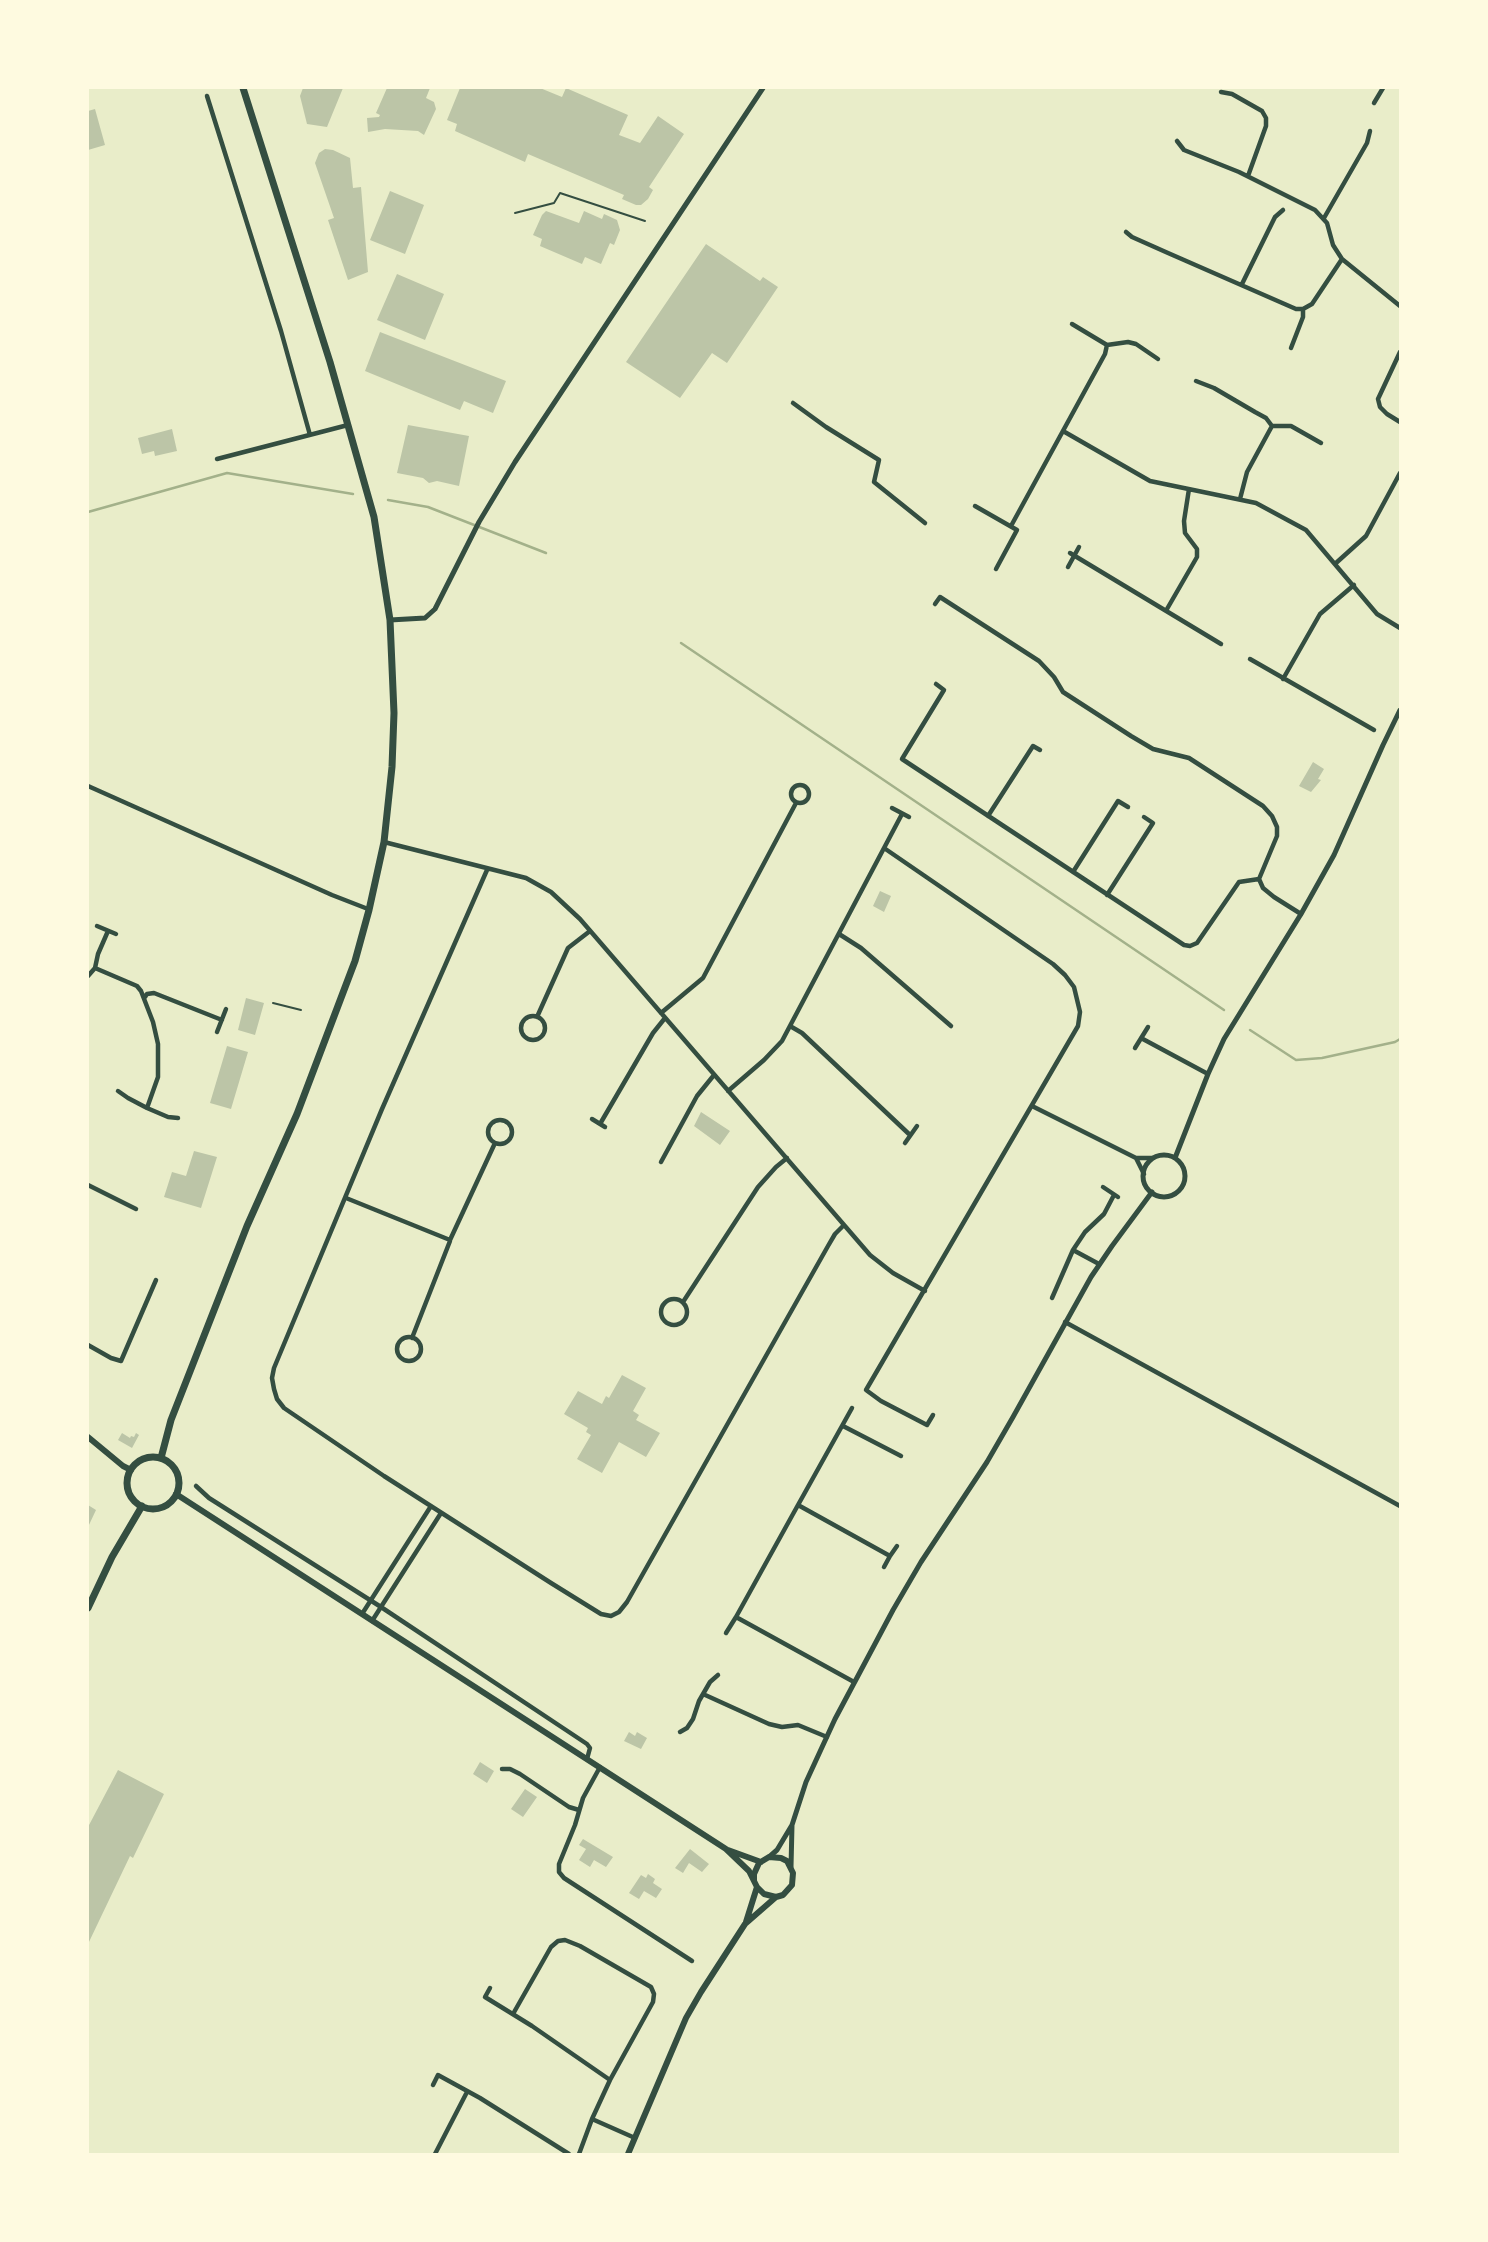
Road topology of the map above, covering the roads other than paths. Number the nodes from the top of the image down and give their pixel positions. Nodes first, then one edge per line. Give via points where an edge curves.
1 (243, 88) edge
2 (763, 88) edge
3 (1383, 88) edge
4 (1221, 92) dead end
5 (207, 96) dead end
6 (1374, 103) dead end
7 (1370, 131) dead end
8 (1177, 141) dead end
9 (1248, 176) junction
10 (1283, 210) dead end
11 (515, 213) dead end
12 (1324, 218) junction
13 (645, 221) dead end
14 (1126, 232) dead end
15 (1342, 259) junction
16 (1242, 284) junction
17 (1401, 306) edge
18 (1303, 309) junction
19 (1072, 324) dead end
20 (1107, 345) junction
21 (1291, 348) dead end
22 (1401, 352) edge
23 (1158, 359) dead end
24 (1196, 381) dead end
25 (793, 403) dead end
26 (1401, 422) edge
27 (348, 425) junction
28 (1272, 426) junction
29 (1063, 431) junction
30 (310, 435) junction
31 (1321, 443) dead end
32 (217, 459) dead end
33 (1401, 473) edge
34 (1189, 489) junction
35 (1392, 489) junction
36 (1401, 494) edge
37 (1240, 499) junction
38 (975, 506) dead end
39 (925, 523) dead end
40 (1011, 526) junction
41 (1079, 547) dead end
42 (1072, 554) junction
43 (1336, 563) junction
44 (1068, 567) dead end
45 (996, 569) dead end
46 (1353, 585) junction
47 (935, 604) dead end
48 (1167, 609) junction
49 (390, 620) junction
50 (1401, 628) edge
51 (1221, 644) dead end
52 (1250, 659) dead end
53 (1283, 679) junction
54 (936, 684) dead end
55 (1401, 710) edge
56 (1374, 730) dead end
57 (1040, 750) dead end
58 (88, 786) edge
59 (796, 803) junction
60 (1128, 807) dead end
61 (892, 808) dead end
62 (902, 814) junction
63 (988, 816) junction
64 (909, 817) dead end
65 (1144, 817) dead end
66 (384, 842) junction
67 (884, 848) junction
68 (487, 870) junction
69 (1073, 872) junction
70 (1259, 879) junction
71 (1107, 895) junction
72 (369, 910) junction
73 (1301, 914) junction
74 (97, 926) dead end
75 (108, 931) junction
76 (590, 931) junction
77 (116, 934) dead end
78 (839, 934) junction
79 (95, 968) junction
80 (88, 976) edge
81 (145, 998) junction
82 (273, 1003) dead end
83 (226, 1009) dead end
84 (302, 1010) dead end
85 (661, 1013) junction
86 (537, 1017) junction
87 (665, 1018) junction
88 (222, 1020) junction
89 (790, 1026) junction
90 (951, 1026) dead end
91 (1147, 1027) dead end
92 (217, 1032) dead end
93 (1141, 1038) junction
94 (1135, 1048) dead end
95 (1208, 1074) junction
96 (714, 1075) junction
97 (118, 1091) dead end
98 (728, 1091) junction
99 (1032, 1106) junction
100 (147, 1108) junction
101 (178, 1118) dead end
102 (592, 1119) dead end
103 (917, 1126) dead end
104 (910, 1135) junction
105 (495, 1143) junction
106 (905, 1143) dead end
107 (787, 1158) junction
108 (1136, 1158) junction
109 (1153, 1158) junction
110 (1175, 1158) junction
111 (661, 1162) dead end
112 (1144, 1174) junction
113 (88, 1185) edge
114 (1103, 1187) dead end
115 (1152, 1192) junction
116 (346, 1198) junction
117 (136, 1209) dead end
118 (845, 1225) junction
119 (450, 1240) junction
120 (1073, 1250) junction
121 (1099, 1264) junction
122 (156, 1280) dead end
123 (925, 1290) junction
124 (1052, 1298) dead end
125 (683, 1302) junction
126 (1065, 1322) junction
127 (412, 1338) junction
128 (88, 1345) edge
129 (852, 1408) dead end
130 (933, 1415) dead end
131 (842, 1426) junction
132 (88, 1437) edge
133 (901, 1456) dead end
134 (161, 1458) junction
135 (131, 1470) junction
136 (196, 1486) dead end
137 (176, 1494) junction
138 (798, 1505) junction
139 (142, 1506) junction
140 (1401, 1506) edge
141 (433, 1507) junction
142 (441, 1513) junction
143 (897, 1546) dead end
144 (890, 1556) junction
145 (884, 1567) dead end
146 (370, 1601) junction
147 (381, 1607) junction
148 (88, 1608) edge
149 (362, 1615) junction
150 (736, 1617) junction
151 (372, 1622) junction
152 (726, 1633) dead end
153 (718, 1675) dead end
154 (854, 1682) junction
155 (703, 1694) junction
156 (680, 1732) dead end
157 (827, 1737) junction
158 (587, 1759) junction
159 (600, 1767) junction
160 (502, 1769) dead end
161 (579, 1810) junction
162 (792, 1825) junction
163 (726, 1849) junction
164 (769, 1857) junction
165 (761, 1862) junction
166 (791, 1867) junction
167 (756, 1883) junction
168 (776, 1897) junction
169 (745, 1924) junction
170 (692, 1961) dead end
171 (490, 1988) dead end
172 (513, 2014) junction
173 (610, 2080) junction
174 (433, 2085) dead end
175 (467, 2092) junction
176 (592, 2119) junction
177 (635, 2138) junction
178 (435, 2154) edge
179 (569, 2154) edge
180 (579, 2154) edge
181 (628, 2154) edge

1 - 27 main road
2 - 49 street via 515,462 435,610 425,618
3 - 6 street
4 - 9 street via 1262,111 1266,118
5 - 30 street
7 - 12 street
8 - 9 street via 1184,150
9 - 12 street
10 - 16 street via 1275,217
11 - 13 lane via 554,203 560,193
12 - 15 street
14 - 16 street
15 - 17 street
15 - 18 street
16 - 18 street
18 - 21 street
19 - 20 street
20 - 23 street via 1136,344
20 - 29 street
22 - 26 street via 1378,399 1387,414
24 - 28 street via 1266,418
25 - 39 street via 879,460 874,482
27 - 30 street
27 - 49 main road via 374,517
28 - 31 street via 1291,426
28 - 37 street via 1247,472
29 - 34 street via 1150,481
29 - 40 street
30 - 32 street
33 - 35 street
34 - 37 street
34 - 48 street via 1185,533 1197,549 1197,557
35 - 36 street
35 - 43 street via 1366,536
37 - 43 street via 1306,530
38 - 40 street
40 - 45 street via 1017,530
41 - 42 street
42 - 44 street
42 - 48 street
43 - 46 street
46 - 50 street via 1377,614
46 - 53 street via 1320,614
47 - 70 street via 940,597 1039,661 1063,692 1131,736 1153,749 1189,758 1263,806 1272,816 1277,836
48 - 51 street
49 - 66 main road via 394,713
52 - 53 street
53 - 56 street
54 - 63 street via 944,690 902,759
55 - 73 street via 1334,855
57 - 63 street via 1033,746
58 - 72 street
59 - 59 street via 790,795 792,789 803,785 809,797
59 - 85 street via 703,978
60 - 69 street via 1118,801
61 - 62 street
62 - 64 street
62 - 67 street
63 - 69 street
65 - 71 street via 1153,823
66 - 68 street
66 - 72 main road
67 - 78 street
67 - 99 street via 1053,964 1074,987 1078,1026
68 - 76 street via 526,878 551,891
68 - 116 street
69 - 71 street
70 - 71 street via 1240,882 1197,943 1190,946
70 - 73 street via 1263,888
72 - 134 main road via 342,996 170,1420
73 - 95 street via 1253,989
74 - 75 street
75 - 77 street
75 - 79 street
76 - 85 street
76 - 86 street via 568,948
78 - 89 street
78 - 90 street
79 - 80 street
79 - 81 street via 137,986
81 - 88 street via 154,993
81 - 100 street via 159,1063
82 - 84 lane
83 - 88 street
85 - 87 street
86 - 86 street via 544,1022 544,1034 530,1040 522,1033 522,1025 526,1018
87 - 96 street
87 - 102 street via 603,1126
88 - 92 street
89 - 98 street via 764,1060
89 - 104 street via 803,1032
91 - 93 street
93 - 94 street
93 - 95 street
95 - 110 street
96 - 98 street
96 - 111 street via 697,1096
97 - 100 street
98 - 107 street
99 - 108 street
99 - 123 street
100 - 101 street
103 - 104 street
104 - 106 street
105 - 105 street via 488,1129 497,1120 505,1121 511,1126 511,1138
105 - 119 street
107 - 118 street
107 - 125 street via 758,1187
108 - 109 street
108 - 112 street
109 - 110 street
109 - 112 street
110 - 115 street via 1184,1168 1182,1187 1171,1195
112 - 115 street
113 - 117 street
114 - 120 street via 1116,1196
115 - 121 street
116 - 119 street
116 - 141 street via 274,1368 274,1389 284,1408
118 - 123 street via 870,1255
118 - 142 street via 835,1234 619,1612 601,1614
119 - 127 street
120 - 121 street
120 - 124 street
121 - 126 street
122 - 128 street via 121,1361
123 - 130 street via 866,1390 927,1425
125 - 125 street via 684,1320 676,1324 664,1321 661,1309 665,1302
126 - 140 street
126 - 154 street via 1013,1418 921,1562
127 - 127 street via 421,1350 407,1361 398,1354 397,1346
129 - 131 street
131 - 133 street
131 - 138 street
132 - 135 main road
134 - 135 main road via 147,1458
134 - 137 main road via 177,1473
135 - 139 main road via 128,1487
136 - 146 street
137 - 139 main road via 165,1506
137 - 149 main road
138 - 144 street
138 - 150 street
139 - 148 main road
141 - 142 street
141 - 146 street
142 - 147 street
143 - 144 street
144 - 145 street
146 - 147 street
146 - 149 street
147 - 151 street
147 - 158 street via 587,1744
149 - 151 main road
150 - 152 street
150 - 154 street
151 - 158 main road
153 - 155 street
154 - 157 street
155 - 156 street via 693,1719
155 - 157 street via 769,1724 798,1725
157 - 162 street
158 - 159 main road
159 - 161 street
159 - 163 main road
160 - 161 street via 520,1774
161 - 170 street via 559,1872
162 - 164 street
162 - 166 street
163 - 165 main road
163 - 167 main road
164 - 165 main road
164 - 166 main road via 781,1858
165 - 167 main road
166 - 168 main road via 792,1885
167 - 168 main road via 764,1894
167 - 169 main road
168 - 169 main road
169 - 177 main road via 687,2018
171 - 172 street via 485,1997
172 - 173 street
172 - 173 street via 558,1941 580,1946 646,1982 654,1994 653,2002
173 - 176 street
174 - 175 street via 438,2076
175 - 178 street
175 - 179 street
176 - 177 street
176 - 180 street
177 - 181 main road

